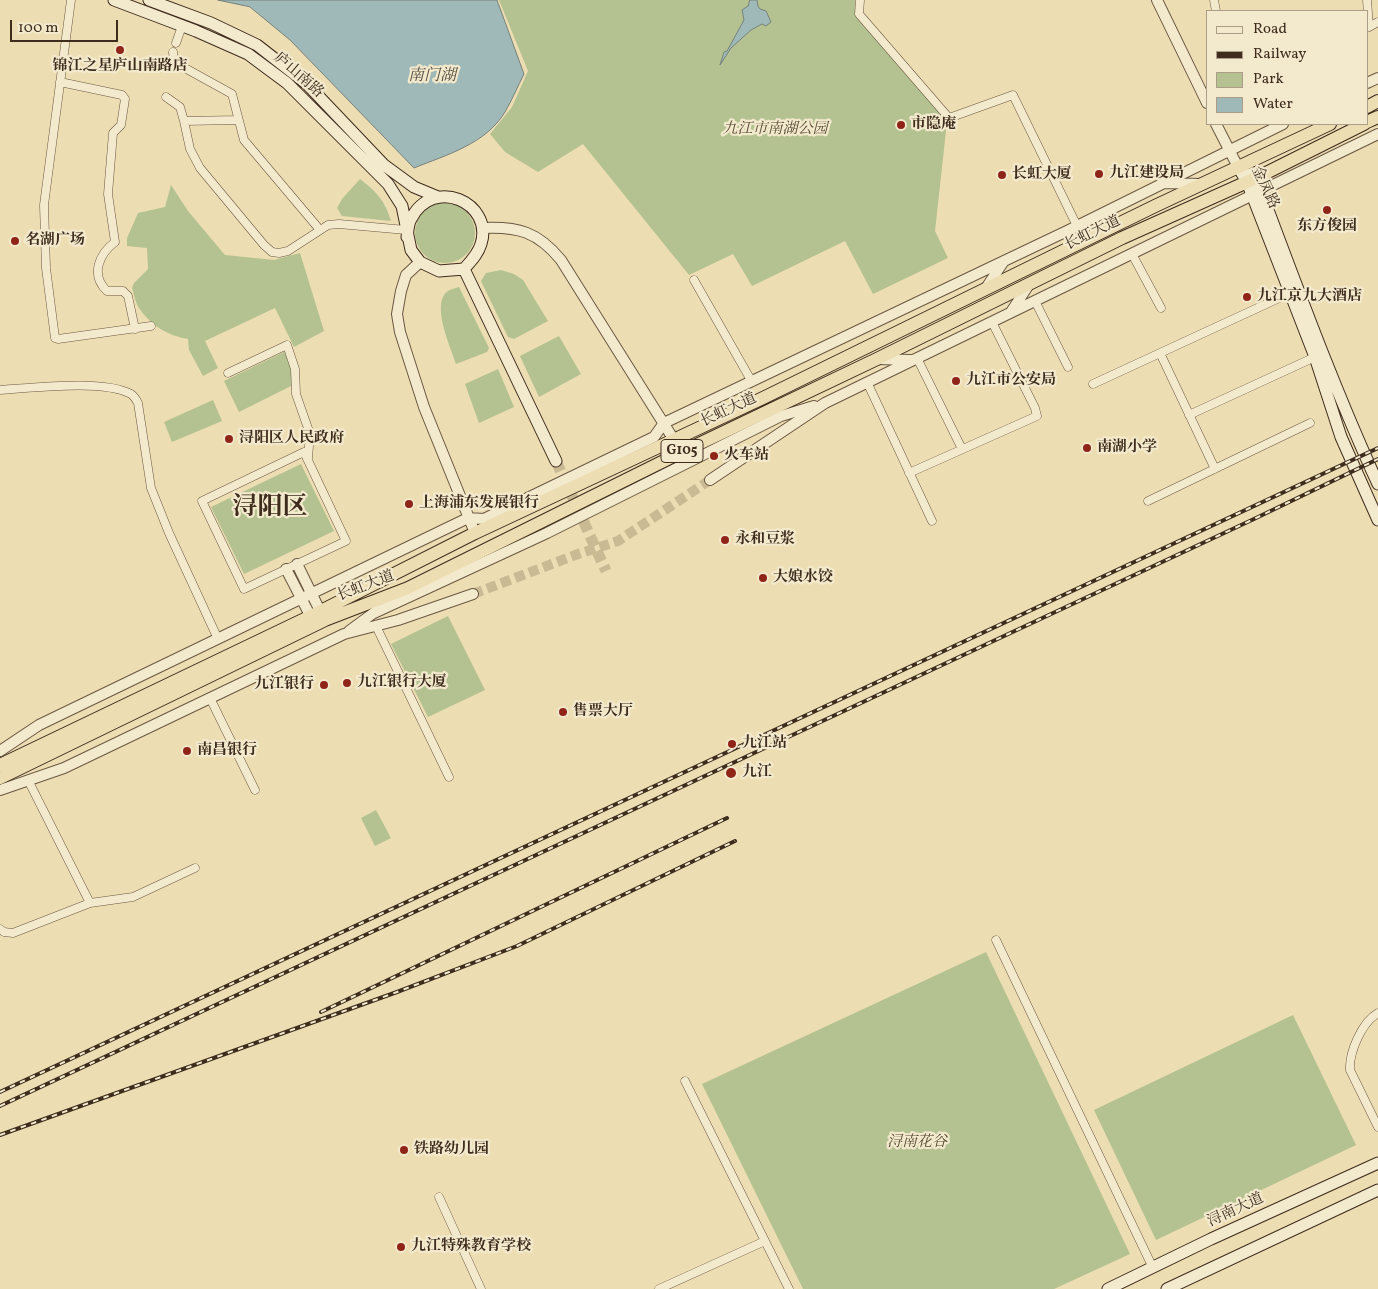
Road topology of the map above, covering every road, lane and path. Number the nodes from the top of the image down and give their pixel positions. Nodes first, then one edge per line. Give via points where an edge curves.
1 (71, 0) edge
2 (114, 0) edge
3 (149, 0) edge
4 (860, 0) edge
5 (1157, 0) edge
6 (1378, 22) edge
7 (182, 26) junction
8 (1368, 28) edge
9 (176, 43) dead end
10 (173, 52) dead end
11 (60, 82) junction
12 (166, 97) dead end
13 (1206, 102) edge
14 (184, 120) junction
15 (238, 120) junction
16 (1216, 125) edge
17 (1281, 125) edge
18 (1328, 125) edge
19 (1361, 125) edge
20 (1378, 134) edge
21 (1229, 150) junction
22 (1238, 168) junction
23 (1252, 180) junction
24 (1161, 183) junction
25 (1202, 184) junction
26 (1257, 193) junction
27 (438, 197) junction
28 (1077, 226) junction
29 (482, 228) junction
30 (320, 230) junction
31 (407, 234) junction
32 (1132, 254) junction
33 (1005, 260) junction
34 (420, 262) junction
35 (464, 269) junction
36 (694, 280) dead end
37 (1030, 284) junction
38 (984, 291) junction
39 (1290, 293) junction
40 (1035, 301) junction
41 (1161, 308) dead end
42 (1011, 313) junction
43 (992, 322) junction
44 (152, 326) dead end
45 (135, 328) junction
46 (1160, 353) junction
47 (1316, 357) junction
48 (877, 359) junction
49 (915, 359) junction
50 (1068, 367) dead end
51 (228, 373) dead end
52 (752, 382) junction
53 (867, 382) junction
54 (1093, 384) dead end
55 (0, 390) edge
56 (825, 403) junction
57 (1189, 415) junction
58 (664, 423) junction
59 (1310, 423) dead end
60 (674, 440) junction
61 (962, 449) junction
62 (308, 460) junction
63 (556, 462) tunnel mouth
64 (1215, 469) junction
65 (909, 472) junction
66 (710, 480) tunnel mouth
67 (1378, 484) edge
68 (1148, 501) dead end
69 (468, 518) junction
70 (1378, 520) edge
71 (932, 521) dead end
72 (475, 533) junction
73 (297, 564) junction
74 (286, 569) junction
75 (408, 588) junction
76 (312, 594) junction
77 (474, 594) tunnel mouth
78 (302, 599) junction
79 (374, 613) junction
80 (317, 618) junction
81 (376, 626) junction
82 (344, 634) junction
83 (218, 639) junction
84 (210, 698) junction
85 (0, 751) edge
86 (0, 766) edge
87 (0, 778) edge
88 (449, 778) dead end
89 (28, 780) junction
90 (0, 790) edge
91 (255, 790) dead end
92 (195, 868) dead end
93 (90, 903) junction
94 (0, 929) edge
95 (996, 940) dead end
96 (1378, 1013) edge
97 (685, 1081) dead end
98 (1378, 1127) edge
99 (1378, 1163) edge
100 (1378, 1190) edge
101 (439, 1197) dead end
102 (765, 1241) junction
103 (1154, 1268) junction
104 (481, 1289) edge
105 (659, 1289) edge
106 (789, 1289) edge
107 (1108, 1289) edge
108 (1167, 1289) edge

1 - 11 street
2 - 7 main road, 庐山南路
3 - 27 main road, 庐山南路 via 211,23 257,45 307,84 384,165 414,187
4 - 28 street via 859,14 949,118 1013,95
5 - 13 street
6 - 8 street
7 - 9 street
7 - 31 main road, 庐山南路 via 248,54 287,83 388,184 402,206
10 - 15 street via 174,62 232,94
11 - 45 street via 122,95 125,99 121,125 114,133 108,194 115,242 102,256 98,272 107,291 124,292 128,296
11 - 45 street via 44,206 46,268 55,338
12 - 14 street via 180,106
14 - 15 street
14 - 30 street via 190,149 200,168 272,252 288,250
15 - 30 street via 244,140
16 - 21 street
17 - 21 street
18 - 22 highway, 长虹大道 / G105
19 - 23 highway, 长虹大道 / G105
20 - 26 street
21 - 22 street
21 - 24 street
22 - 23 main road, 金凤路
22 - 25 highway, 长虹大道 / G105
23 - 26 main road, 金凤路
23 - 37 highway, 长虹大道 / G105 via 1122,238
24 - 25 street
24 - 28 street
25 - 38 highway, 长虹大道 / G105
26 - 32 street
26 - 39 main road, 金凤路
26 - 67 main road, 金凤路
27 - 29 main road via 465,201 476,212
27 - 31 main road via 418,208 410,220
28 - 33 street
29 - 35 main road via 482,243
29 - 58 street via 503,227 528,232 555,252
30 - 31 street via 339,224
31 - 34 main road via 411,250
32 - 40 street
32 - 41 street
33 - 38 street
33 - 52 street
34 - 35 main road via 438,271
34 - 69 street via 406,275 401,291 397,314 400,332 424,407
35 - 63 main road
36 - 52 street
37 - 42 street
37 - 48 highway, 长虹大道 / G105
38 - 60 highway, 长虹大道 / G105
39 - 46 street
39 - 47 main road, 金凤路
40 - 42 street
40 - 50 street
42 - 43 street
43 - 49 street
43 - 61 street via 1037,416
44 - 45 street
46 - 54 street
46 - 57 street
47 - 57 street
47 - 70 main road, 金凤路 via 1340,437
48 - 49 street
48 - 75 highway, 长虹大道 / G105
49 - 53 street
49 - 61 street
51 - 62 street via 286,345 295,369 296,394 310,434
52 - 58 street
53 - 56 street
53 - 65 street
55 - 83 street via 95,386 133,395 138,403 151,488
56 - 66 street
56 - 79 street via 781,416 546,533
57 - 64 street
58 - 60 street
58 - 69 street via 654,437 645,442 484,519
59 - 64 street
60 - 72 highway, 长虹大道 / G105
61 - 65 street
62 - 73 street via 346,541
62 - 74 street via 304,452 202,501 244,589
64 - 68 street
65 - 71 street
69 - 72 street
69 - 76 street
72 - 80 highway, 长虹大道 / G105
73 - 74 street
73 - 76 street
74 - 78 street
75 - 79 street
75 - 80 highway, 长虹大道 / G105
76 - 78 street
76 - 80 street
77 - 81 street
78 - 80 street
78 - 83 street
79 - 82 street
80 - 86 highway, 长虹大道 / G105
80 - 87 highway, 长虹大道 / G105
81 - 82 street
81 - 88 street
82 - 84 street
83 - 85 street via 39,725
84 - 89 street via 64,768
84 - 91 street
89 - 90 street
89 - 93 street
92 - 93 street via 132,897
93 - 94 street via 13,932
95 - 103 street
96 - 98 street via 1369,1020 1359,1037 1350,1070
97 - 102 street
99 - 103 main road, 浔南大道
100 - 108 main road
101 - 104 street
102 - 105 street
102 - 106 street
103 - 107 main road, 浔南大道

